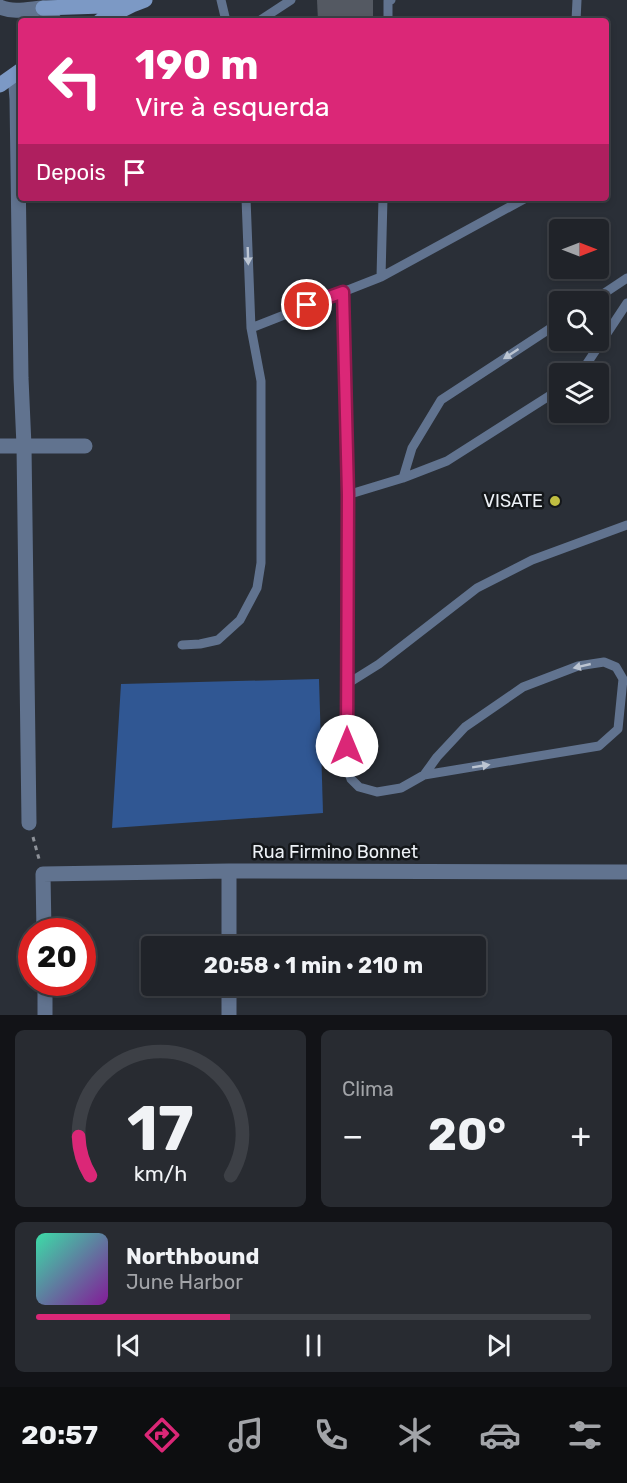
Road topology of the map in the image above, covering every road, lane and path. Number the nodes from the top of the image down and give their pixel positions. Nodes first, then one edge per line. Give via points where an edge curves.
1 (221, 0) edge
2 (291, 0) edge
3 (392, 0) edge
4 (577, 0) edge
5 (138, 2) edge
6 (43, 8) junction
7 (8, 9) edge
8 (23, 18) edge
9 (52, 18) edge
10 (106, 18) edge
11 (225, 18) edge
12 (264, 18) edge
13 (387, 18) edge
14 (576, 18) edge
15 (18, 72) edge
16 (0, 85) edge
17 (18, 169) edge
18 (18, 201) edge
19 (246, 201) edge
20 (383, 201) edge
21 (520, 201) edge
22 (381, 277) junction
23 (627, 278) edge
24 (608, 291) edge
25 (343, 292) junction
26 (627, 303) edge
27 (251, 328) junction
28 (549, 329) edge
29 (587, 363) edge
30 (549, 396) edge
31 (0, 446) edge
32 (24, 446) junction
33 (86, 446) dead end
34 (403, 478) junction
35 (348, 495) junction
36 (627, 525) edge
37 (182, 645) dead end
38 (348, 684) junction
39 (424, 775) junction
40 (29, 823) joint
41 (229, 871) junction
42 (627, 872) edge
43 (43, 874) junction
44 (44, 918) edge
45 (229, 936) edge
46 (45, 996) edge
47 (229, 996) edge
48 (45, 1015) edge
49 (229, 1015) edge

1 - 11 lane
2 - 12 lane
3 - 13 lane via 388,1
4 - 14 lane
5 - 6 main road
5 - 10 main road
6 - 7 street
6 - 9 street
7 - 8 street
15 - 16 main road
15 - 17 street
18 - 32 street
19 -> 27 lane
20 - 22 lane
21 - 22 lane
22 - 25 lane
23 - 24 lane
25 - 27 lane
25 - 35 lane
26 - 29 lane
27 - 37 lane via 261,381 261,563 257,588 240,620 218,640
28 -> 34 lane via 441,400 412,448
30 - 34 lane via 447,461
31 - 32 street
32 - 33 street
32 - 40 street
34 - 35 lane
35 - 38 lane
36 - 38 lane via 532,560 477,588
38 - 39 lane via 347,767 351,779 359,787 377,792 401,788
39 -> 39 lane via 599,746 618,729 623,679 616,667 604,662 578,666 524,687 465,727
40 - 43 path
41 - 42 street, Rua Firmino Bonnet
41 - 43 street, Rua Firmino Bonnet
41 - 45 street
43 - 44 street
46 - 48 street
47 - 49 street

